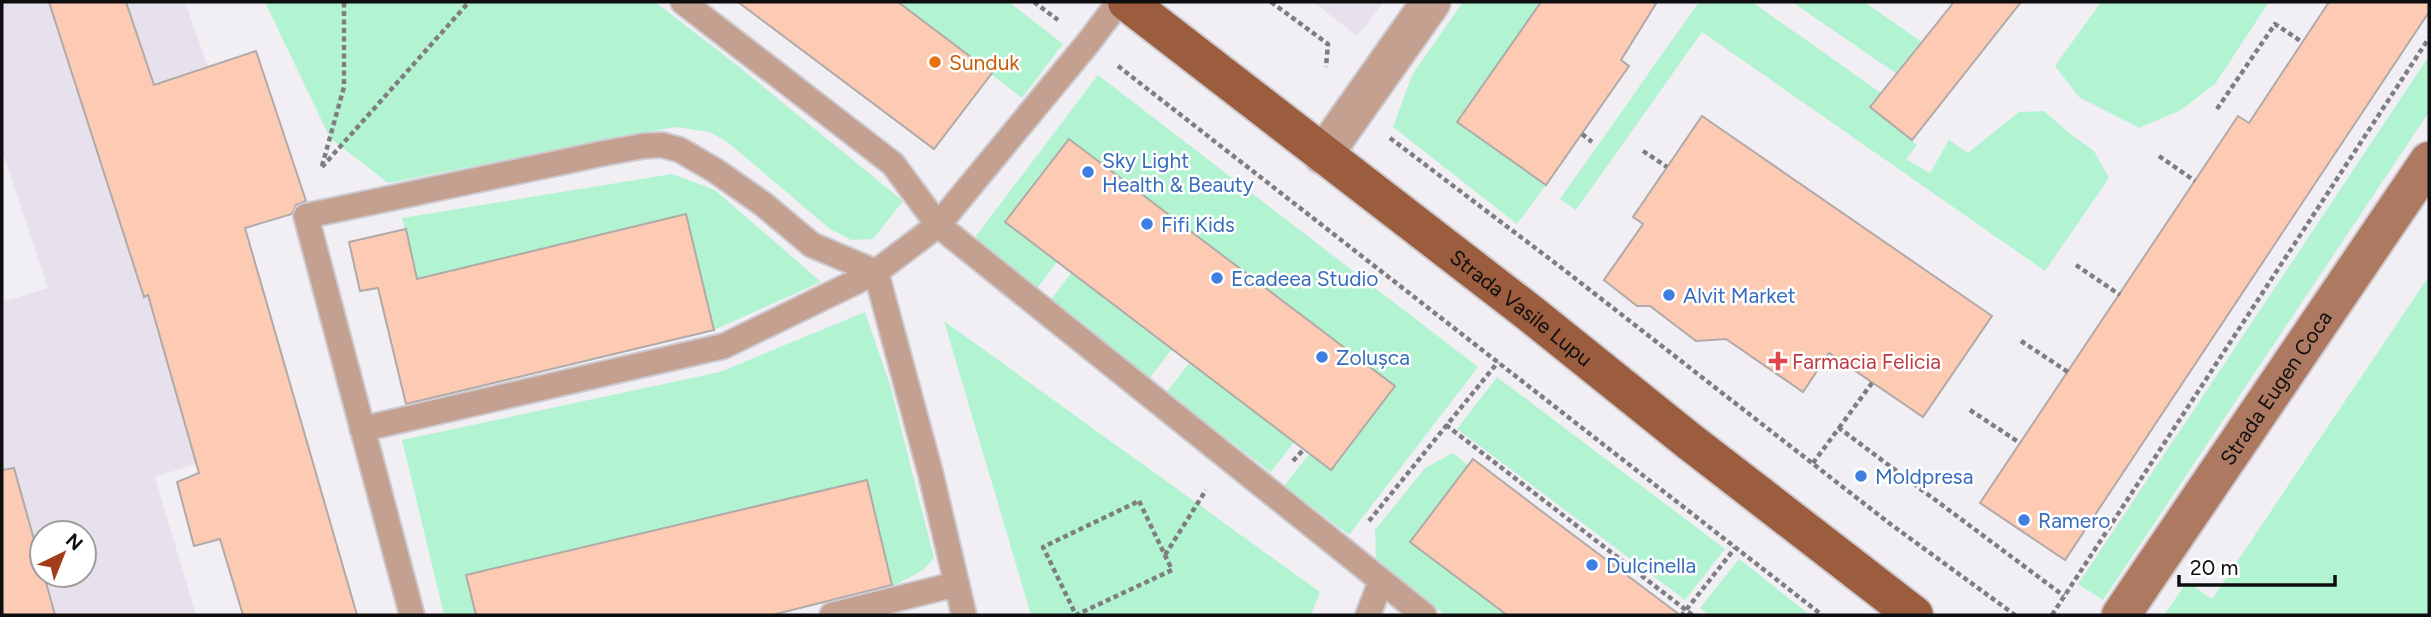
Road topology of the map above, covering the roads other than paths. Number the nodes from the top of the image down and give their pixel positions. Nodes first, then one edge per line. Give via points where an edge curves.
1 (683, 2) edge
2 (1119, 2) edge
3 (1126, 2) edge
4 (1431, 2) edge
5 (1324, 155) junction
6 (2429, 161) edge
7 (938, 225) junction
8 (876, 272) junction
9 (362, 429) junction
10 (1381, 581) junction
11 (957, 584) junction
12 (412, 615) edge
13 (832, 615) edge
14 (964, 615) edge
15 (1368, 615) edge
16 (1424, 615) edge
17 (1914, 615) edge
18 (2121, 615) edge

1 - 7 lane via 893,164
2 - 7 lane
3 - 5 main road, Strada Vasile Lupu
4 - 5 street
5 - 17 main road, Strada Vasile Lupu
6 - 18 street, Strada Eugen Coca
7 - 8 lane
7 - 10 lane
8 - 9 lane via 724,346
8 - 9 lane via 812,245 716,171 662,145 306,216
8 - 11 lane
9 - 12 lane
10 - 15 lane
10 - 16 lane
11 - 13 lane
11 - 14 lane

